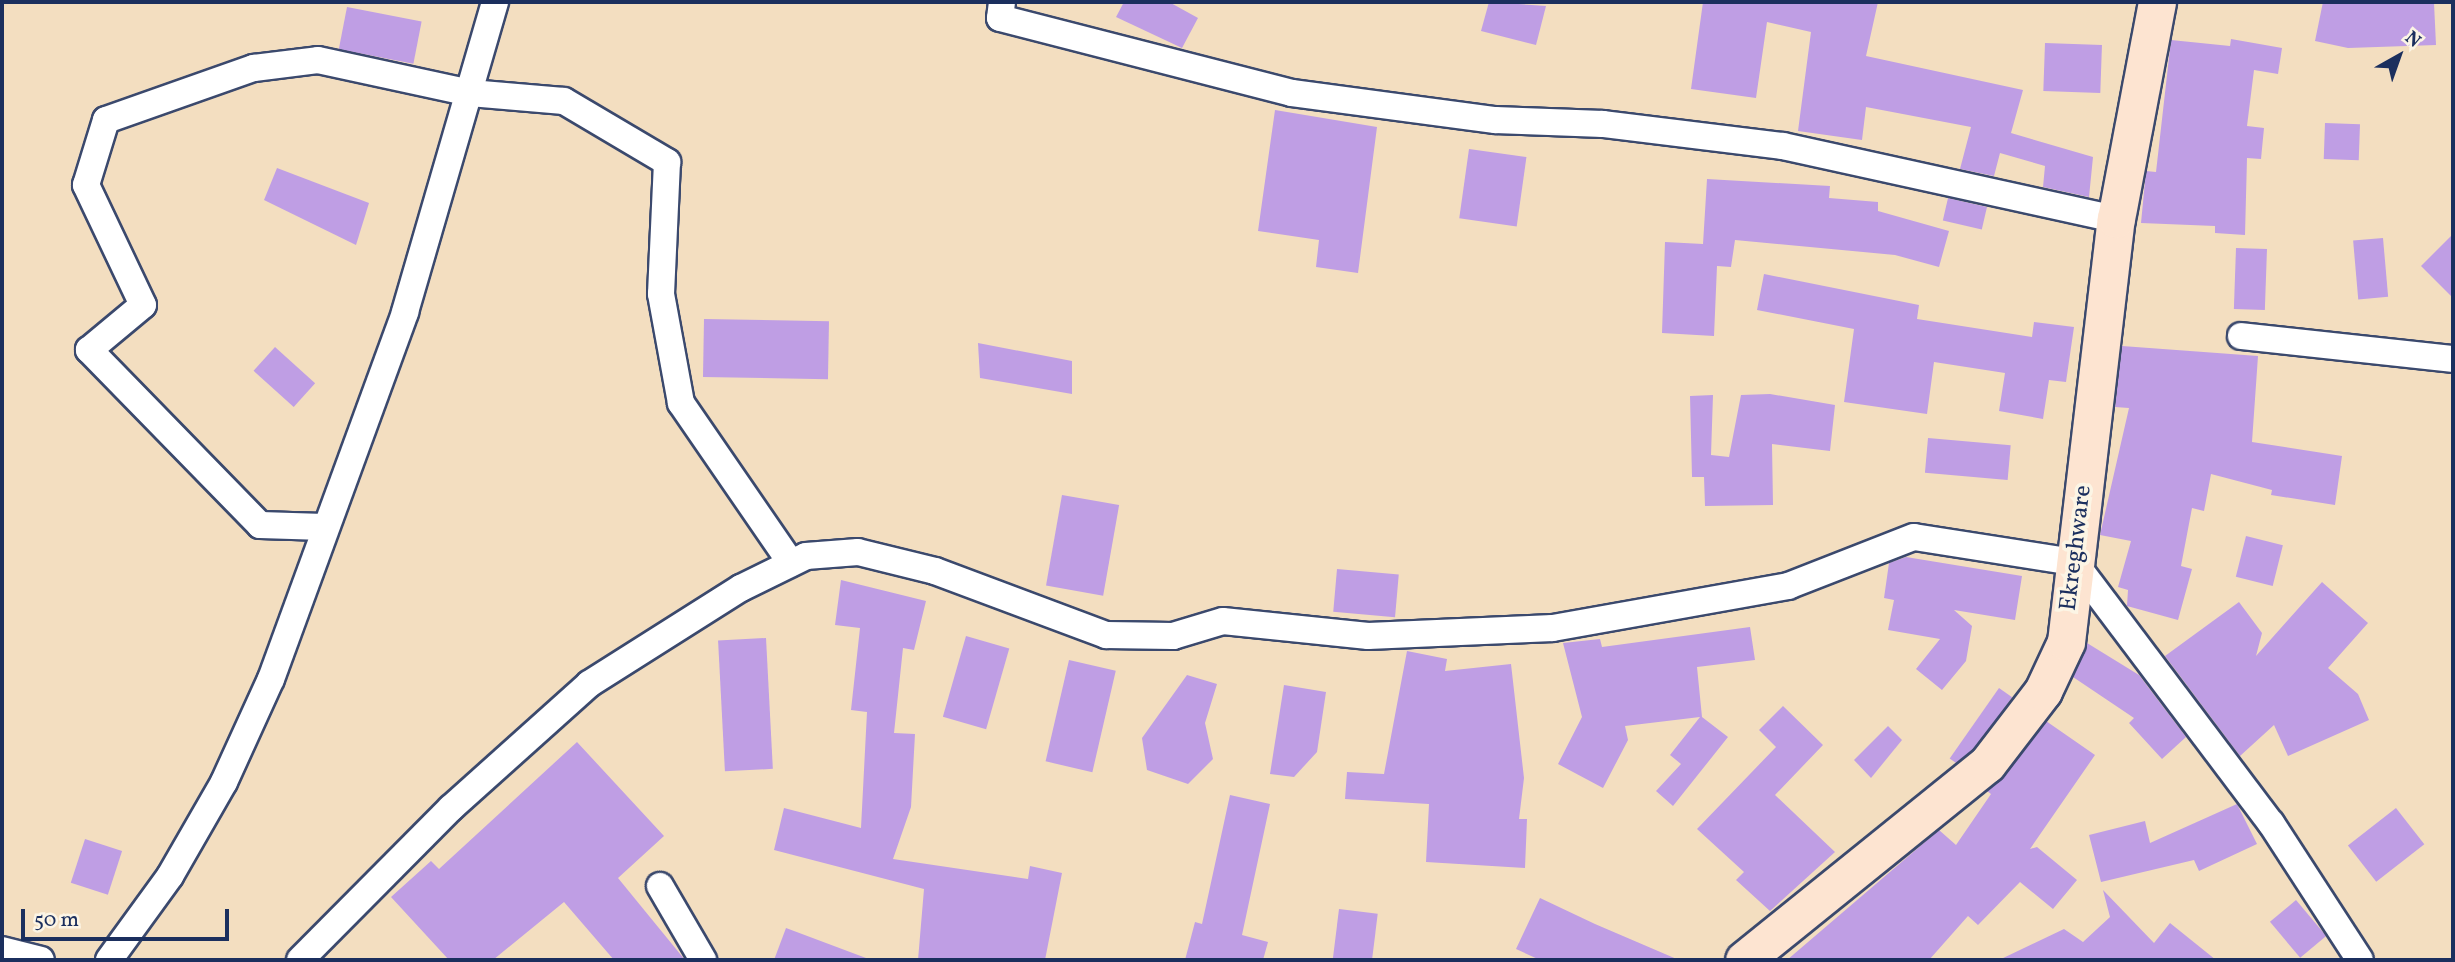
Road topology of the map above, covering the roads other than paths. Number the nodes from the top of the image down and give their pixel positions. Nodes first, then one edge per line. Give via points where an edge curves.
1 (495, 2) edge
2 (1002, 2) edge
3 (2157, 2) edge
4 (470, 93) junction
5 (2116, 219) junction
6 (2241, 336) dead end
7 (2453, 359) edge
8 (324, 527) junction
9 (2074, 562) junction
10 (791, 564) junction
11 (660, 886) dead end
12 (2, 950) edge
13 (41, 960) edge
14 (109, 960) edge
15 (300, 960) edge
16 (703, 960) edge
17 (1744, 960) edge
18 (2360, 960) edge

1 - 4 street
2 - 5 street via 1000,18 1292,93 1495,120 1603,124 1783,146
3 - 5 street, Ekreghware
4 - 8 street via 405,312
4 - 8 street via 318,60 254,68 106,120 86,185 143,305 89,350 260,525
4 - 10 street via 564,101 667,162 661,294 681,403
5 - 9 street, Ekreghware
6 - 7 street
8 - 14 street via 271,679 224,782 170,876
9 - 10 street via 1914,537 1762,591 1553,628 1368,636 1223,621 1173,636 1106,635 935,571 859,552
9 - 17 street, Ekreghware via 2066,642 2017,730 1987,764
9 - 18 street via 2271,823
10 - 15 street via 589,684 452,808
11 - 16 street
12 - 13 street

